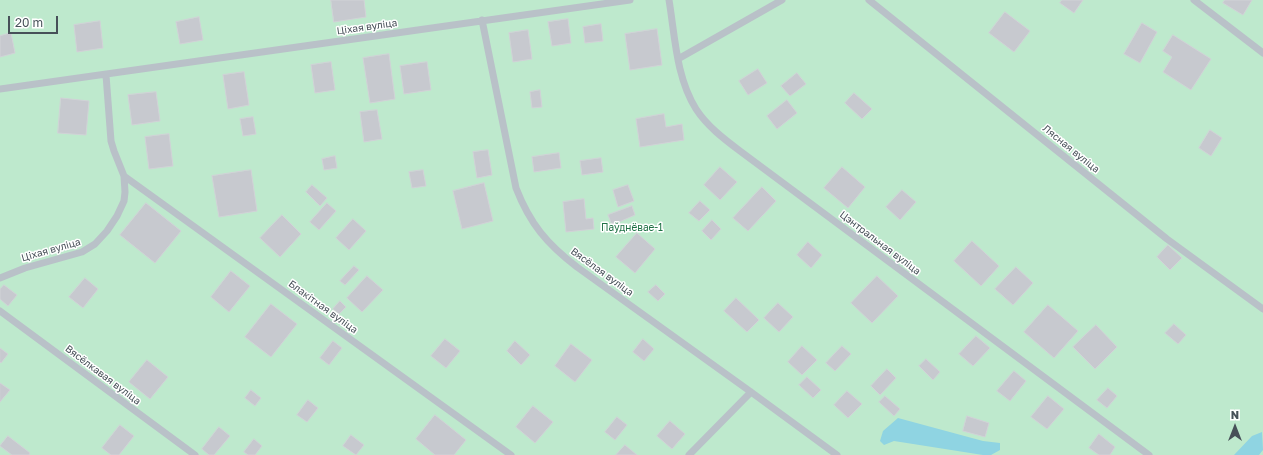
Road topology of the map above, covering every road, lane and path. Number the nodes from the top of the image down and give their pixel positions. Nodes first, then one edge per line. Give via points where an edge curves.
1 (630, 0) edge
2 (669, 0) edge
3 (782, 0) edge
4 (869, 0) edge
5 (1194, 0) edge
6 (482, 20) junction
7 (1263, 53) edge
8 (678, 59) junction
9 (106, 75) junction
10 (0, 89) edge
11 (124, 176) junction
12 (0, 278) edge
13 (1263, 309) edge
14 (0, 311) edge
15 (751, 392) junction
16 (195, 455) edge
17 (511, 455) edge
18 (689, 455) edge
19 (836, 455) edge
20 (1149, 455) edge

1 - 6 lane, Ціхая вуліца
2 - 8 lane, Цэнтральная вуліца
3 - 8 lane
4 - 13 lane, Лясная вуліца via 1168,239
5 - 7 lane
6 - 9 lane, Ціхая вуліца
6 - 15 lane, Вясёлая вуліца via 512,173 523,206 533,222 566,258
8 - 20 lane, Цэнтральная вуліца via 682,76 697,110 723,137
9 - 10 lane, Ціхая вуліца
9 - 11 lane, Ціхая вуліца via 109,130 116,158
11 - 12 lane, Ціхая вуліца via 125,196 117,216 89,249 24,268
11 - 17 lane, Блакітная вуліца
14 - 16 lane, Вясёлкавая вуліца
15 - 18 lane
15 - 19 lane, Вясёлая вуліца

